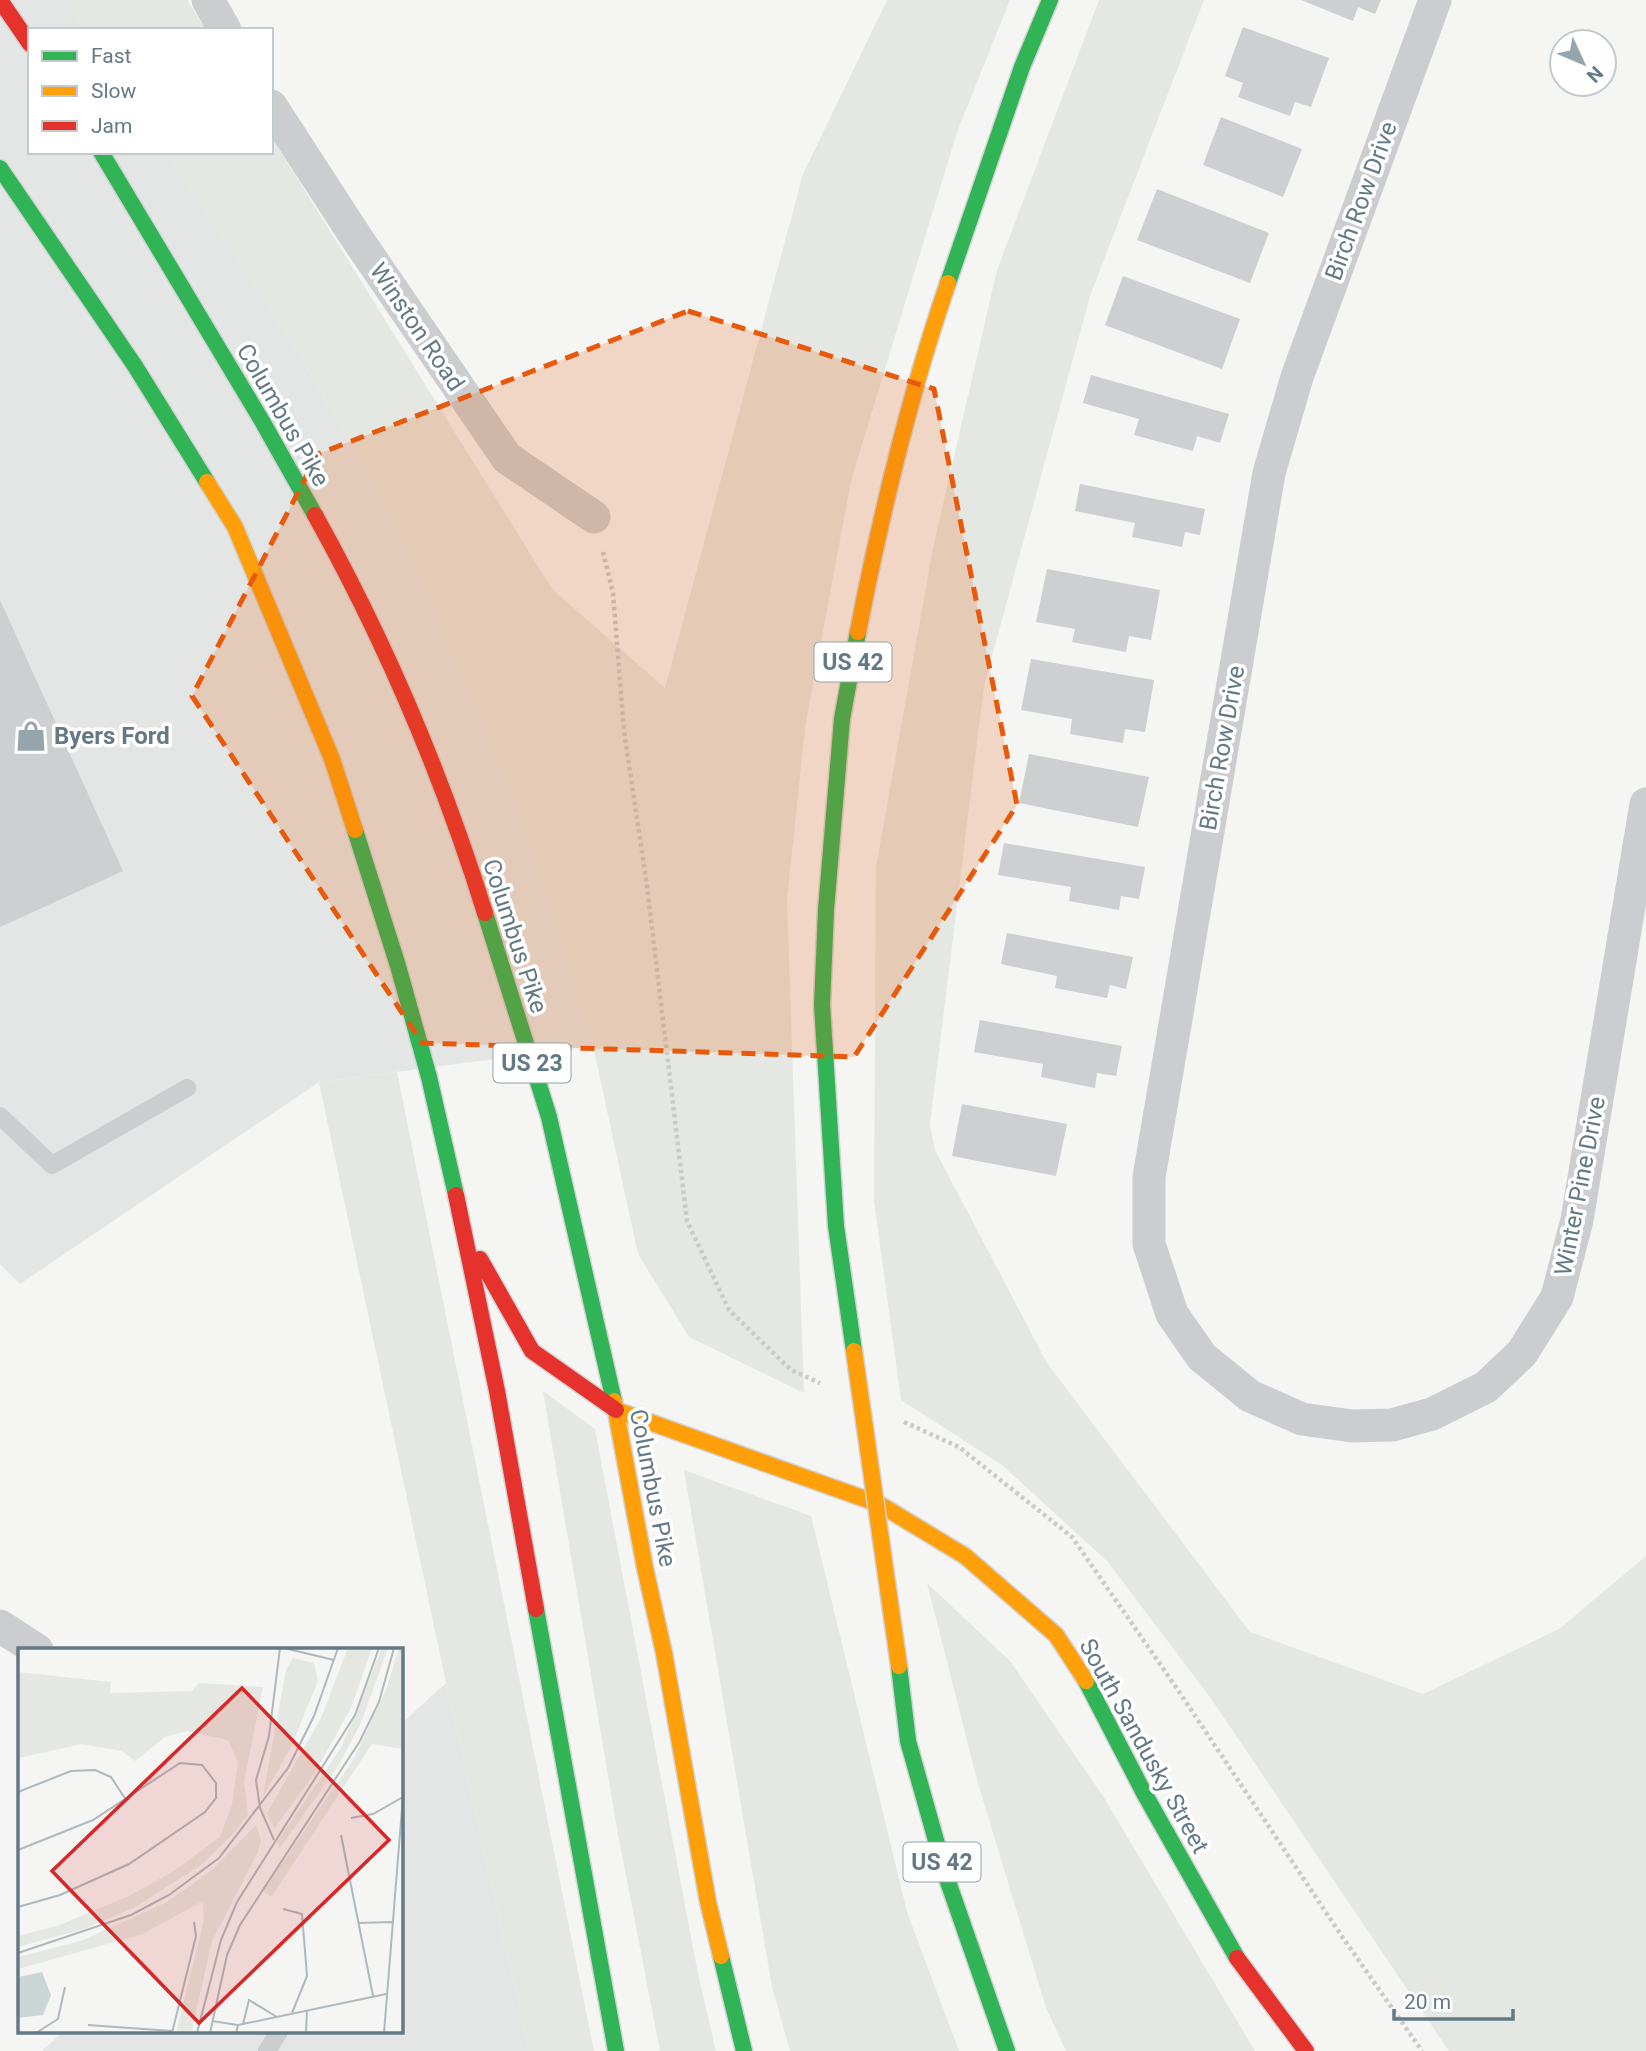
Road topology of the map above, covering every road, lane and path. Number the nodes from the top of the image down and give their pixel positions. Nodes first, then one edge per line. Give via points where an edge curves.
1 (0, 0) edge
2 (208, 0) edge
3 (1050, 0) edge
4 (1436, 0) edge
5 (224, 28) edge
6 (28, 41) edge
7 (273, 109) edge
8 (102, 154) edge
9 (0, 168) edge
10 (594, 517) joint
11 (1646, 804) edge
12 (187, 1088) dead end
13 (0, 1116) edge
14 (464, 1229) junction
15 (827, 1387) dead end
16 (616, 1410) junction
17 (900, 1419) dead end
18 (1336, 1424) joint
19 (0, 1626) edge
20 (34, 1648) edge
21 (278, 2034) edge
22 (267, 2051) edge
23 (616, 2051) edge
24 (744, 2051) edge
25 (1007, 2051) edge
26 (1306, 2051) edge
27 (1422, 2051) edge

1 - 6 main road
2 - 5 street
3 - 25 main road, US 42, bridge via 934,324 878,527 842,719 822,1005 836,1226 908,1741 942,1864
4 - 18 street, Birch Row Drive via 1297,377 1269,473 1149,1177 1149,1244 1172,1314 1202,1357 1250,1396 1302,1419
7 - 10 street, Winston Road via 507,458
8 - 16 main road, Columbus Pike / US 23 via 262,421 348,575 400,683 472,871 549,1117
9 - 14 main road via 135,366 235,527 332,759 398,966
10 - 15 path via 613,593 624,732 687,1221 729,1310 792,1370
11 - 18 street, Winter Pine Drive via 1577,1220 1557,1297 1522,1353 1486,1387 1432,1414 1392,1424
12 - 13 lane via 52,1165
14 - 16 main road, South Sandusky Street via 532,1351
14 - 23 main road
16 - 24 main road, Columbus Pike / US 23 via 708,1902
16 - 26 main road, South Sandusky Street via 878,1504 965,1556 1056,1635 1091,1689 1230,1948
17 - 27 path via 960,1447 1072,1537
19 - 20 street
21 - 22 lane

